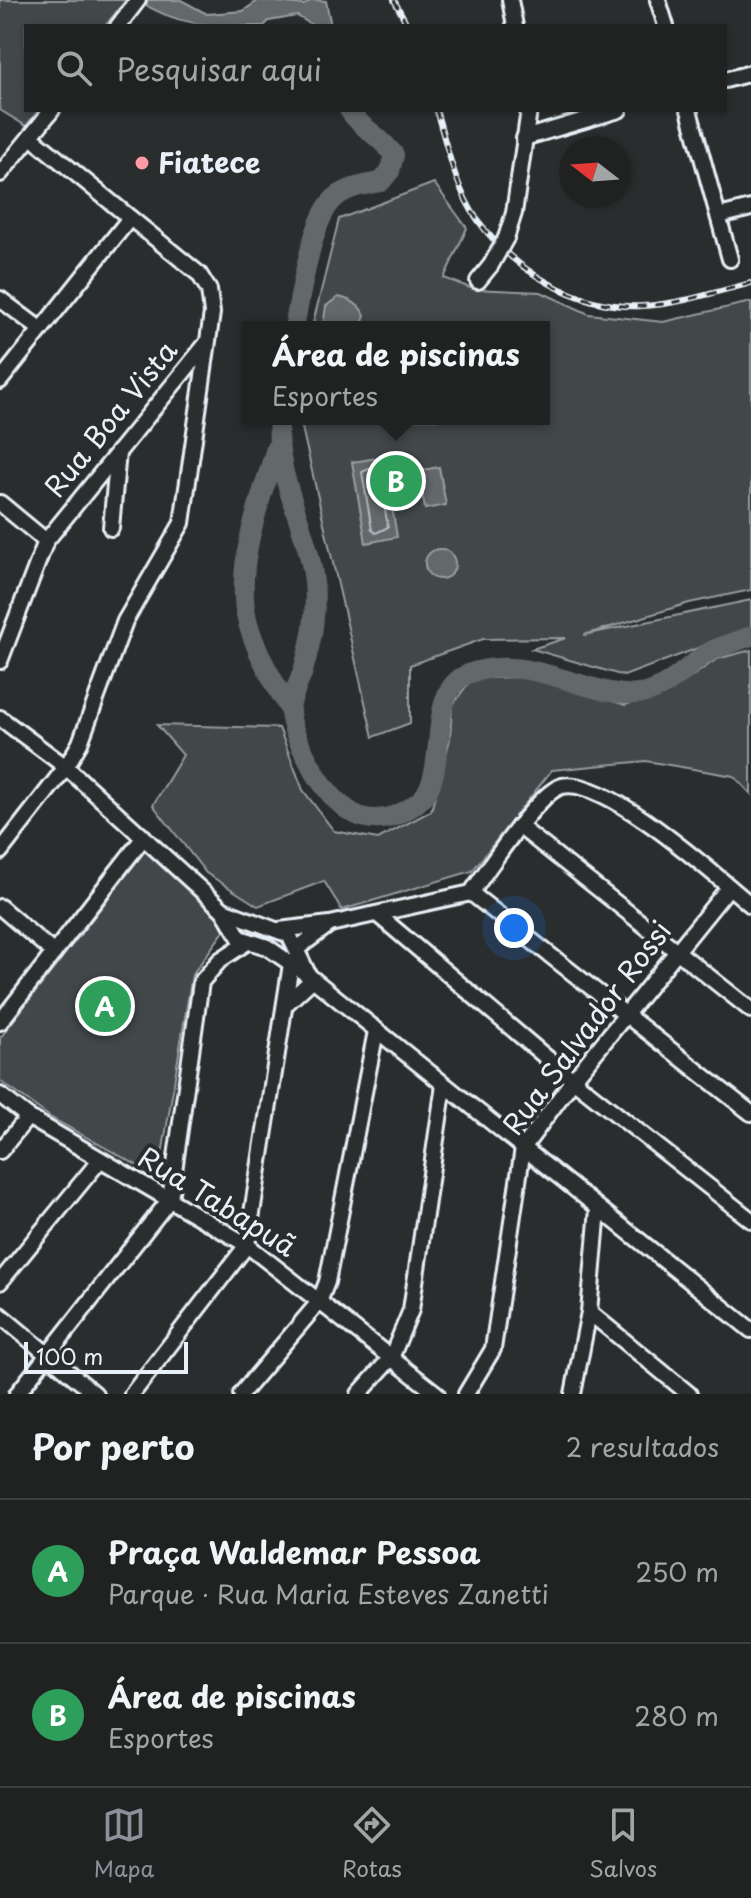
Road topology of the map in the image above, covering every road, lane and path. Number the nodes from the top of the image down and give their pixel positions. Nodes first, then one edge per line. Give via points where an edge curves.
1 (510, 0) edge
2 (658, 0) edge
3 (135, 4) edge
4 (120, 24) edge
5 (515, 24) edge
6 (665, 24) edge
7 (751, 73) edge
8 (727, 79) edge
9 (50, 112) edge
10 (529, 112) edge
11 (612, 112) edge
12 (690, 112) edge
13 (31, 137) junction
14 (524, 138) junction
15 (0, 174) edge
16 (751, 208) edge
17 (719, 216) junction
18 (130, 218) junction
19 (730, 259) dead end
20 (478, 281) dead end
21 (0, 299) edge
22 (40, 329) junction
23 (208, 342) junction
24 (0, 381) edge
25 (118, 452) junction
26 (0, 503) edge
27 (111, 528) dead end
28 (46, 541) junction
29 (0, 661) edge
30 (0, 718) edge
31 (66, 767) junction
32 (519, 826) junction
33 (144, 837) junction
34 (0, 852) edge
35 (729, 887) junction
36 (471, 893) junction
37 (751, 905) edge
38 (0, 907) edge
39 (223, 910) junction
40 (377, 914) junction
41 (330, 924) junction
42 (279, 930) junction
43 (235, 932) junction
44 (249, 941) junction
45 (298, 948) junction
46 (677, 952) junction
47 (54, 953) junction
48 (220, 960) junction
49 (291, 964) junction
50 (311, 977) junction
51 (287, 1003) junction
52 (751, 1010) edge
53 (625, 1015) junction
54 (0, 1022) edge
55 (376, 1031) junction
56 (573, 1080) junction
57 (444, 1085) junction
58 (0, 1095) edge
59 (751, 1113) edge
60 (28, 1117) junction
61 (523, 1148) junction
62 (0, 1151) edge
63 (100, 1160) junction
64 (170, 1199) junction
65 (598, 1209) junction
66 (751, 1220) edge
67 (247, 1245) junction
68 (0, 1282) edge
69 (319, 1302) junction
70 (589, 1312) junction
71 (0, 1315) edge
72 (751, 1330) edge
73 (50, 1355) junction
74 (391, 1358) junction
75 (17, 1394) edge
76 (95, 1394) edge
77 (132, 1394) edge
78 (241, 1394) edge
79 (359, 1394) edge
80 (437, 1394) edge
81 (466, 1394) edge
82 (573, 1394) edge
83 (689, 1394) edge

1 - 5 street
2 - 6 street
3 - 4 street
7 - 8 street
9 - 13 street
10 - 14 street
11 - 14 street
12 - 17 street
13 - 15 street
13 - 18 street
14 - 20 street, bridge via 506,238
16 - 17 street
17 - 19 street
18 - 22 street
18 - 23 street via 199,274 212,301
21 - 22 street
22 - 24 street
23 - 25 street, Rua Boa Vista
23 - 31 street via 182,523 125,621
25 - 27 street
25 - 28 street, Rua Boa Vista
26 - 28 street
28 - 29 street, Rua Boa Vista
30 - 31 street
31 - 33 street
31 - 34 street
32 - 35 street via 551,792 574,786 642,817
32 - 36 street
32 - 46 street
33 - 39 street
33 - 47 street
35 - 37 street
35 - 46 street, Rua Salvador Rossi
36 - 40 street
36 - 53 street
38 - 47 street
39 - 42 street
39 - 43 street
40 - 41 street
40 - 56 street
41 - 42 street
41 - 45 street
42 - 45 street
43 - 44 street
43 - 48 street
44 - 48 street
44 - 49 street
45 - 50 street
46 - 52 street
46 - 53 street, Rua Salvador Rossi
47 - 54 street
48 - 64 street via 207,972 199,992
49 - 50 street
49 - 51 street
50 - 51 street
50 - 55 street
51 - 67 street
53 - 56 street, Rua Salvador Rossi
53 - 59 street
55 - 57 street
55 - 69 street
56 - 61 street, Rua Salvador Rossi
56 - 66 street
57 - 61 street
57 - 74 street via 411,1310
58 - 60 street, Rua Tabapuã
60 - 62 street
60 - 63 street, Rua Tabapuã
61 - 65 street
61 - 81 street, Rua Salvador Rossi via 493,1349
63 - 64 street, Rua Tabapuã
63 - 68 street
64 - 67 street, Rua Tabapuã
64 - 73 street
65 - 70 street
65 - 72 street
67 - 69 street, Rua Tabapuã
67 - 77 street
69 - 74 street, Rua Tabapuã
69 - 78 street
70 - 82 street
70 - 83 street
71 - 73 street
73 - 75 street
73 - 76 street
74 - 79 street
74 - 80 street, Rua Tabapuã

